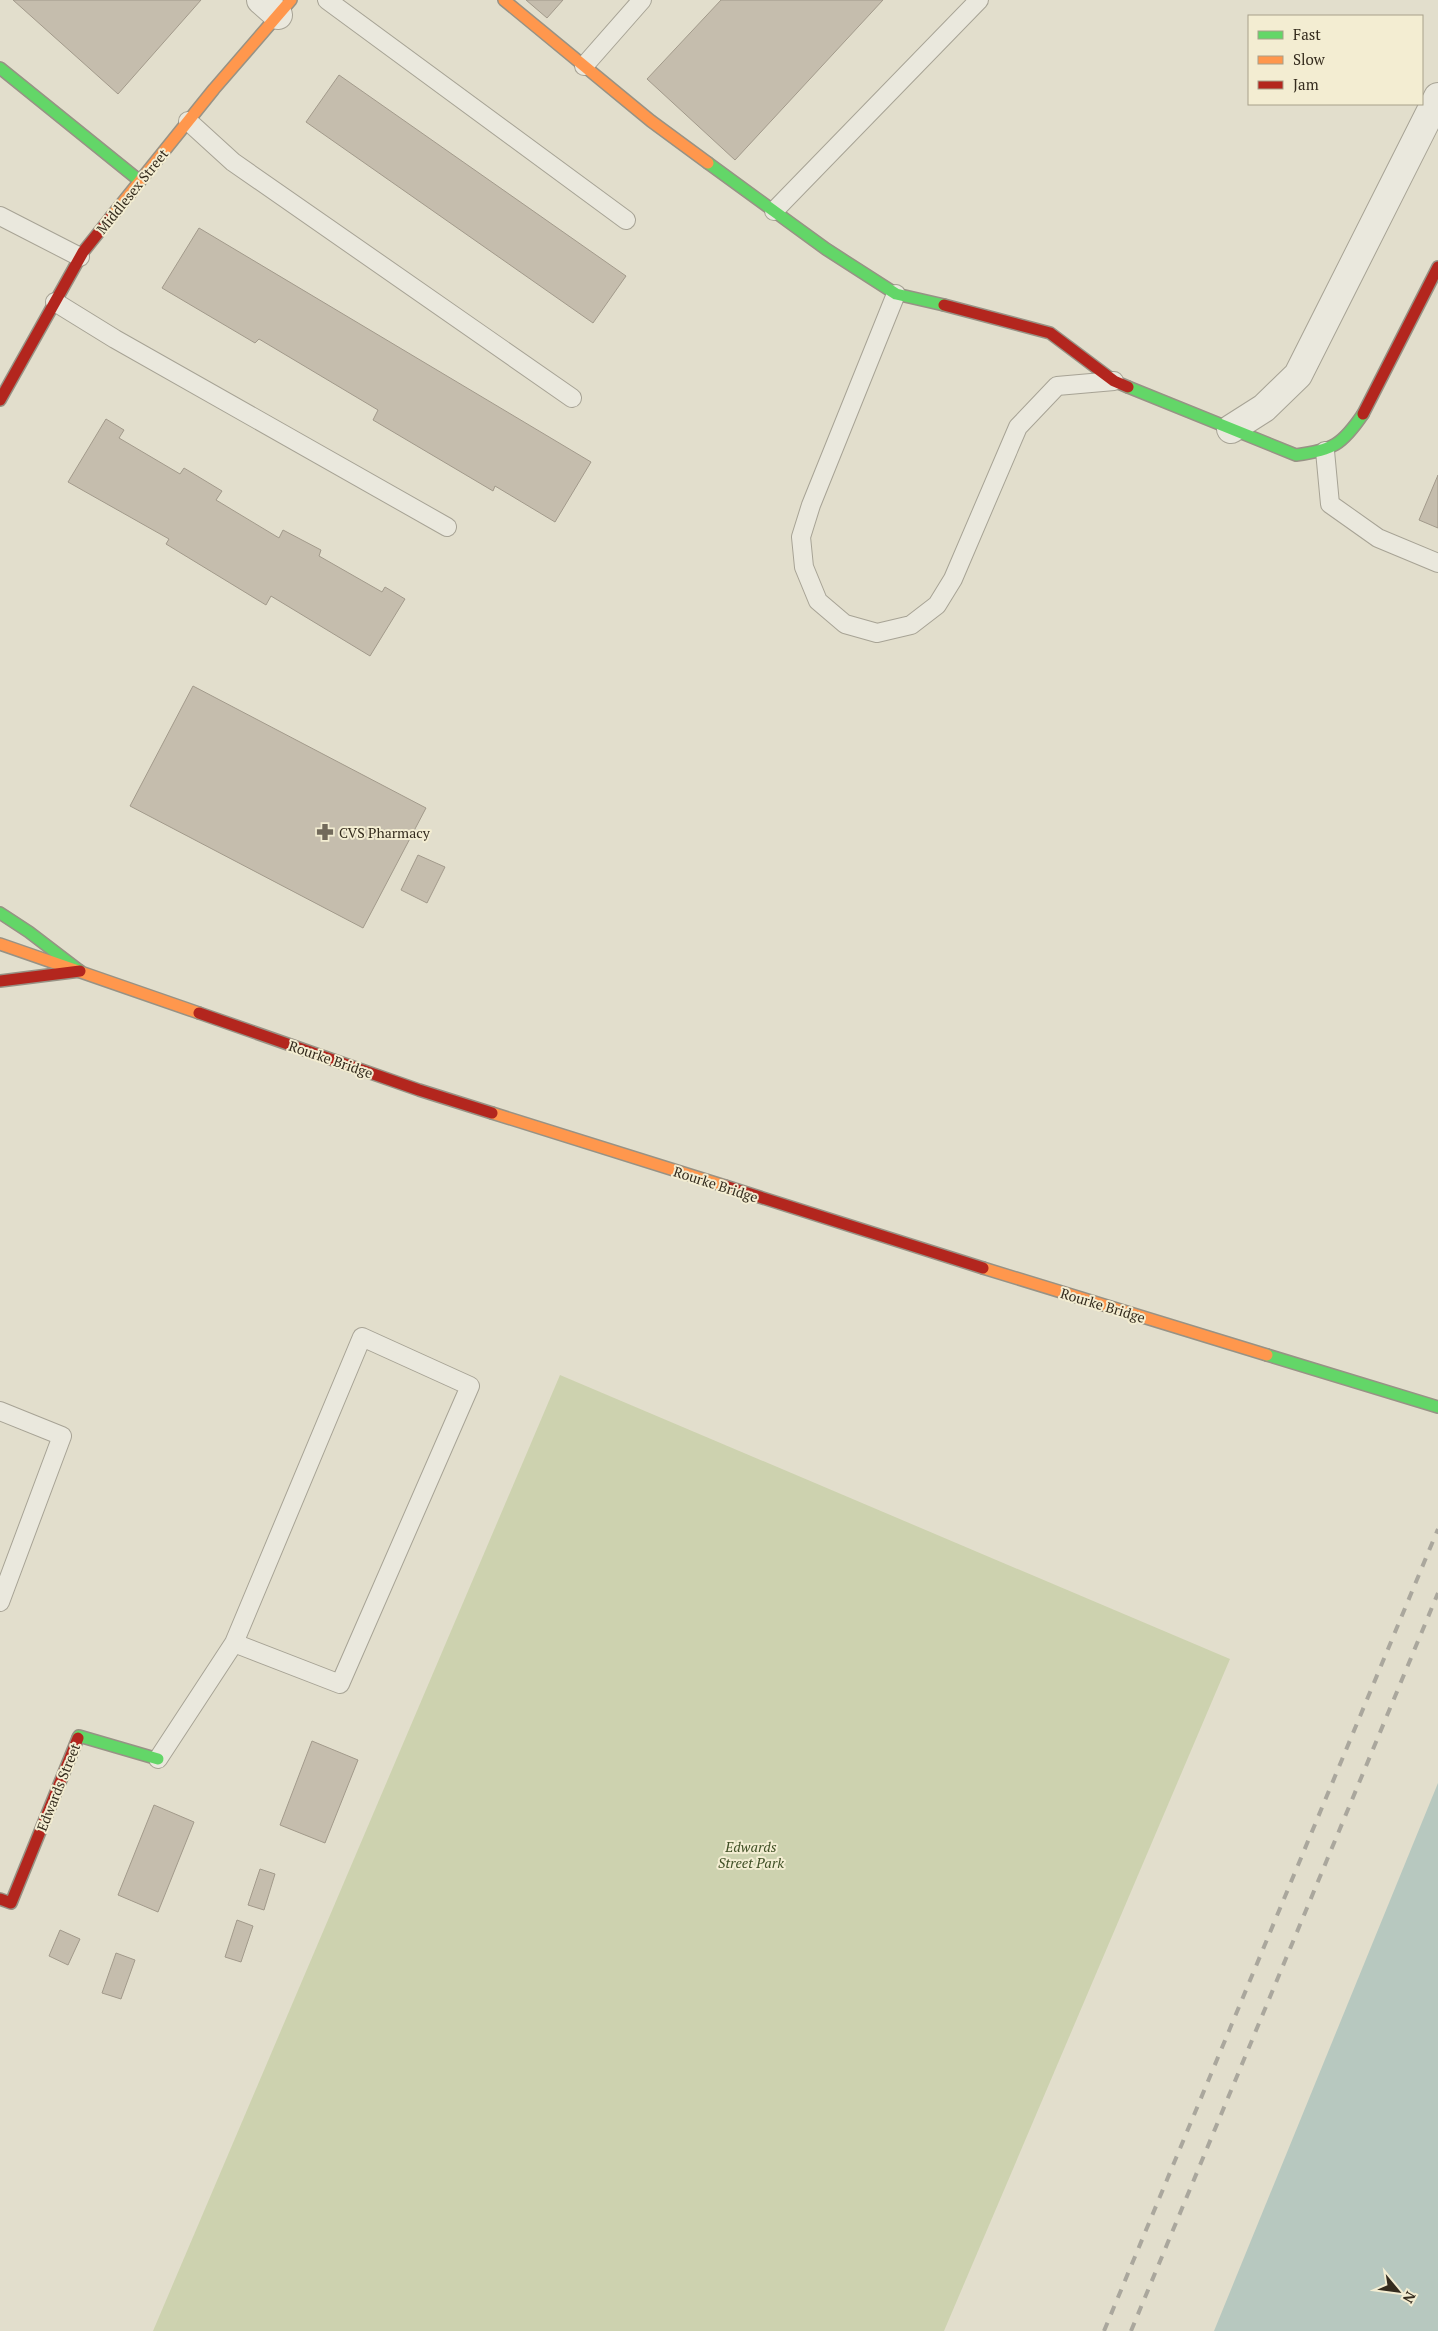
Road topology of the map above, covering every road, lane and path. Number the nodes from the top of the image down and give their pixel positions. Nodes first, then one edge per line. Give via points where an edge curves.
1 (327, 0) edge
2 (504, 0) edge
3 (642, 0) edge
4 (979, 0) edge
5 (276, 5) edge
6 (584, 66) junction
7 (0, 68) edge
8 (1438, 97) edge
9 (188, 121) junction
10 (140, 181) junction
11 (774, 211) junction
12 (0, 216) edge
13 (626, 220) dead end
14 (80, 257) junction
15 (1438, 267) edge
16 (896, 294) junction
17 (55, 302) junction
18 (1114, 382) junction
19 (572, 398) dead end
20 (0, 400) edge
21 (1230, 429) junction
22 (1325, 451) junction
23 (447, 527) dead end
24 (1438, 563) edge
25 (0, 913) edge
26 (0, 944) edge
27 (80, 971) junction
28 (0, 981) edge
29 (1438, 1407) edge
30 (0, 1411) edge
31 (0, 1602) edge
32 (234, 1643) junction
33 (158, 1759) joint
34 (0, 1899) edge

1 - 13 lane
2 - 6 main road
3 - 6 lane
4 - 11 lane
5 - 9 main road, Middlesex Street
6 - 11 main road via 651,121
7 - 10 main road
8 - 21 street via 1298,375 1264,408
9 - 10 main road, Middlesex Street
9 - 19 lane via 233,162
10 - 14 main road, Middlesex Street
11 - 16 main road
12 - 14 lane
14 - 17 main road, Middlesex Street
15 - 22 main road via 1364,413 1350,434
16 - 18 main road via 1050,333
16 - 18 lane via 801,537 804,567 818,601 845,624 878,633 911,626 937,605 953,579 1018,428 1057,386
17 - 20 main road, Middlesex Street
17 - 23 lane
18 - 21 main road
21 - 22 main road via 1296,455
22 - 24 lane via 1330,504 1378,538
25 - 27 main road
26 - 27 main road, Rourke Bridge
27 - 28 main road
27 - 29 main road, Rourke Bridge via 419,1090
30 - 31 lane via 62,1436
32 - 32 lane via 340,1684 470,1386 362,1337
32 - 33 lane
33 - 34 main road, Edwards Street via 79,1736 10,1903

